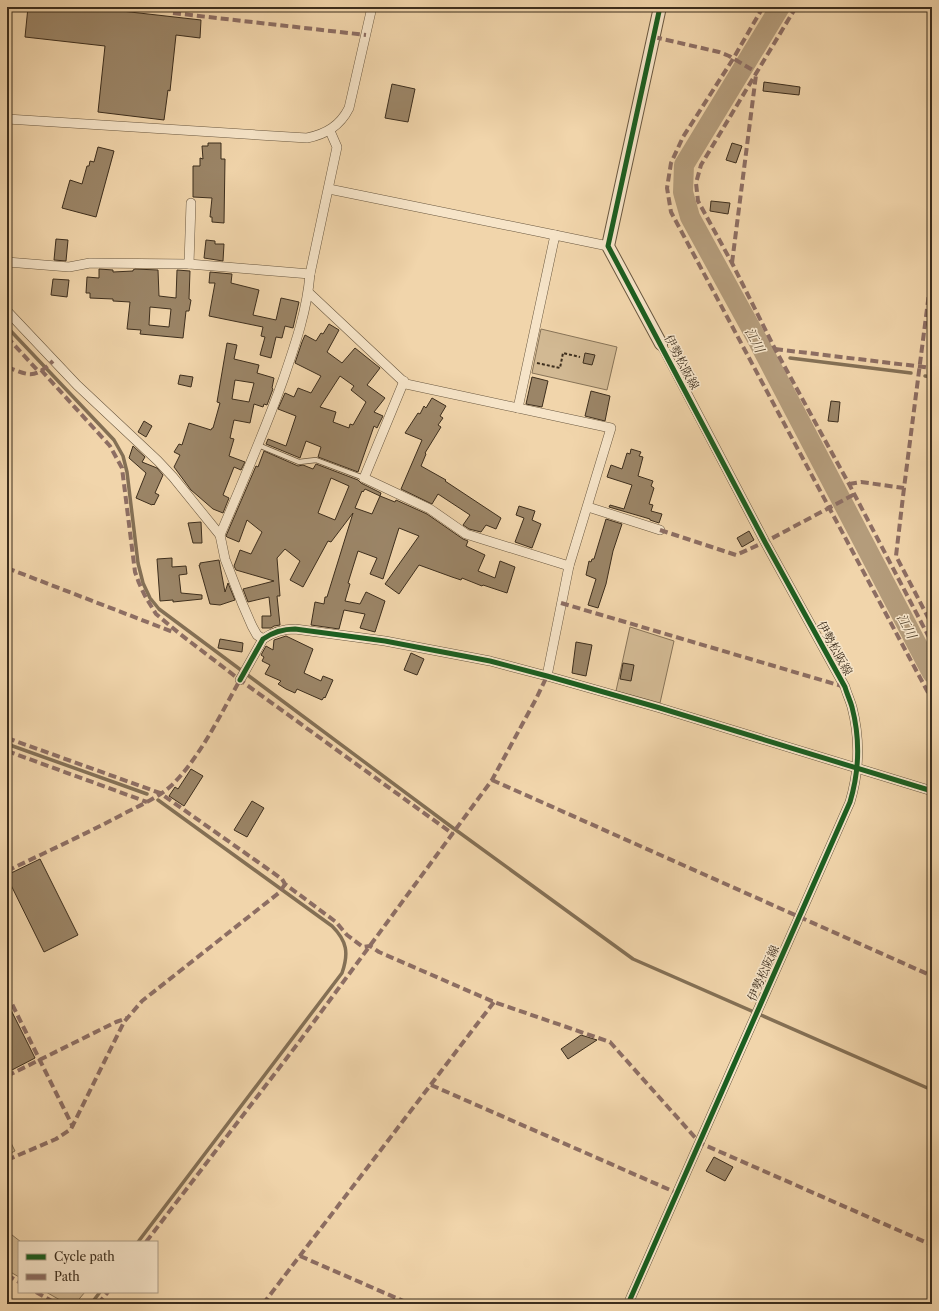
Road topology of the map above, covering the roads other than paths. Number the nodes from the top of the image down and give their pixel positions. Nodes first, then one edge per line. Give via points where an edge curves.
1 (372, 7) edge
2 (660, 7) edge
3 (7, 119) edge
4 (330, 131) junction
5 (329, 189) junction
6 (191, 204) dead end
7 (555, 235) junction
8 (608, 246) junction
9 (7, 262) edge
10 (189, 264) junction
11 (310, 274) junction
12 (309, 292) junction
13 (7, 310) edge
14 (661, 344) joint
15 (404, 381) junction
16 (518, 408) junction
17 (258, 445) junction
18 (364, 478) junction
19 (588, 507) junction
20 (660, 530) dead end
21 (220, 535) junction
22 (569, 566) junction
23 (263, 639) junction
24 (243, 675) dead end
25 (547, 676) junction
26 (857, 768) junction
27 (932, 791) edge
28 (628, 1304) edge

1 - 4 street via 349,108 344,118
2 - 8 street
3 - 4 street via 307,138
4 - 5 street via 337,147
5 - 7 street
5 - 11 street
6 - 10 street
7 - 8 street
7 - 16 street
8 - 14 street, 伊勢松阪線
9 - 10 street via 69,267 90,263
10 - 11 street
11 - 12 street
12 - 15 street
12 - 17 street via 300,332
13 - 21 street via 77,385 158,460
14 - 26 street, 伊勢松阪線 via 844,687 855,724
15 - 16 street via 406,384
15 - 18 street
16 - 19 street via 611,428
17 - 18 lane via 300,462 316,460
17 - 21 street
18 - 22 street via 430,510 466,534
19 - 20 street
19 - 22 street
21 - 23 street via 225,559 242,603 257,635
22 - 25 street
23 - 24 street
23 - 25 street via 285,629 295,629 385,641
25 - 26 street
26 - 27 street
26 - 28 street, 伊勢松阪線 via 856,785 850,802

